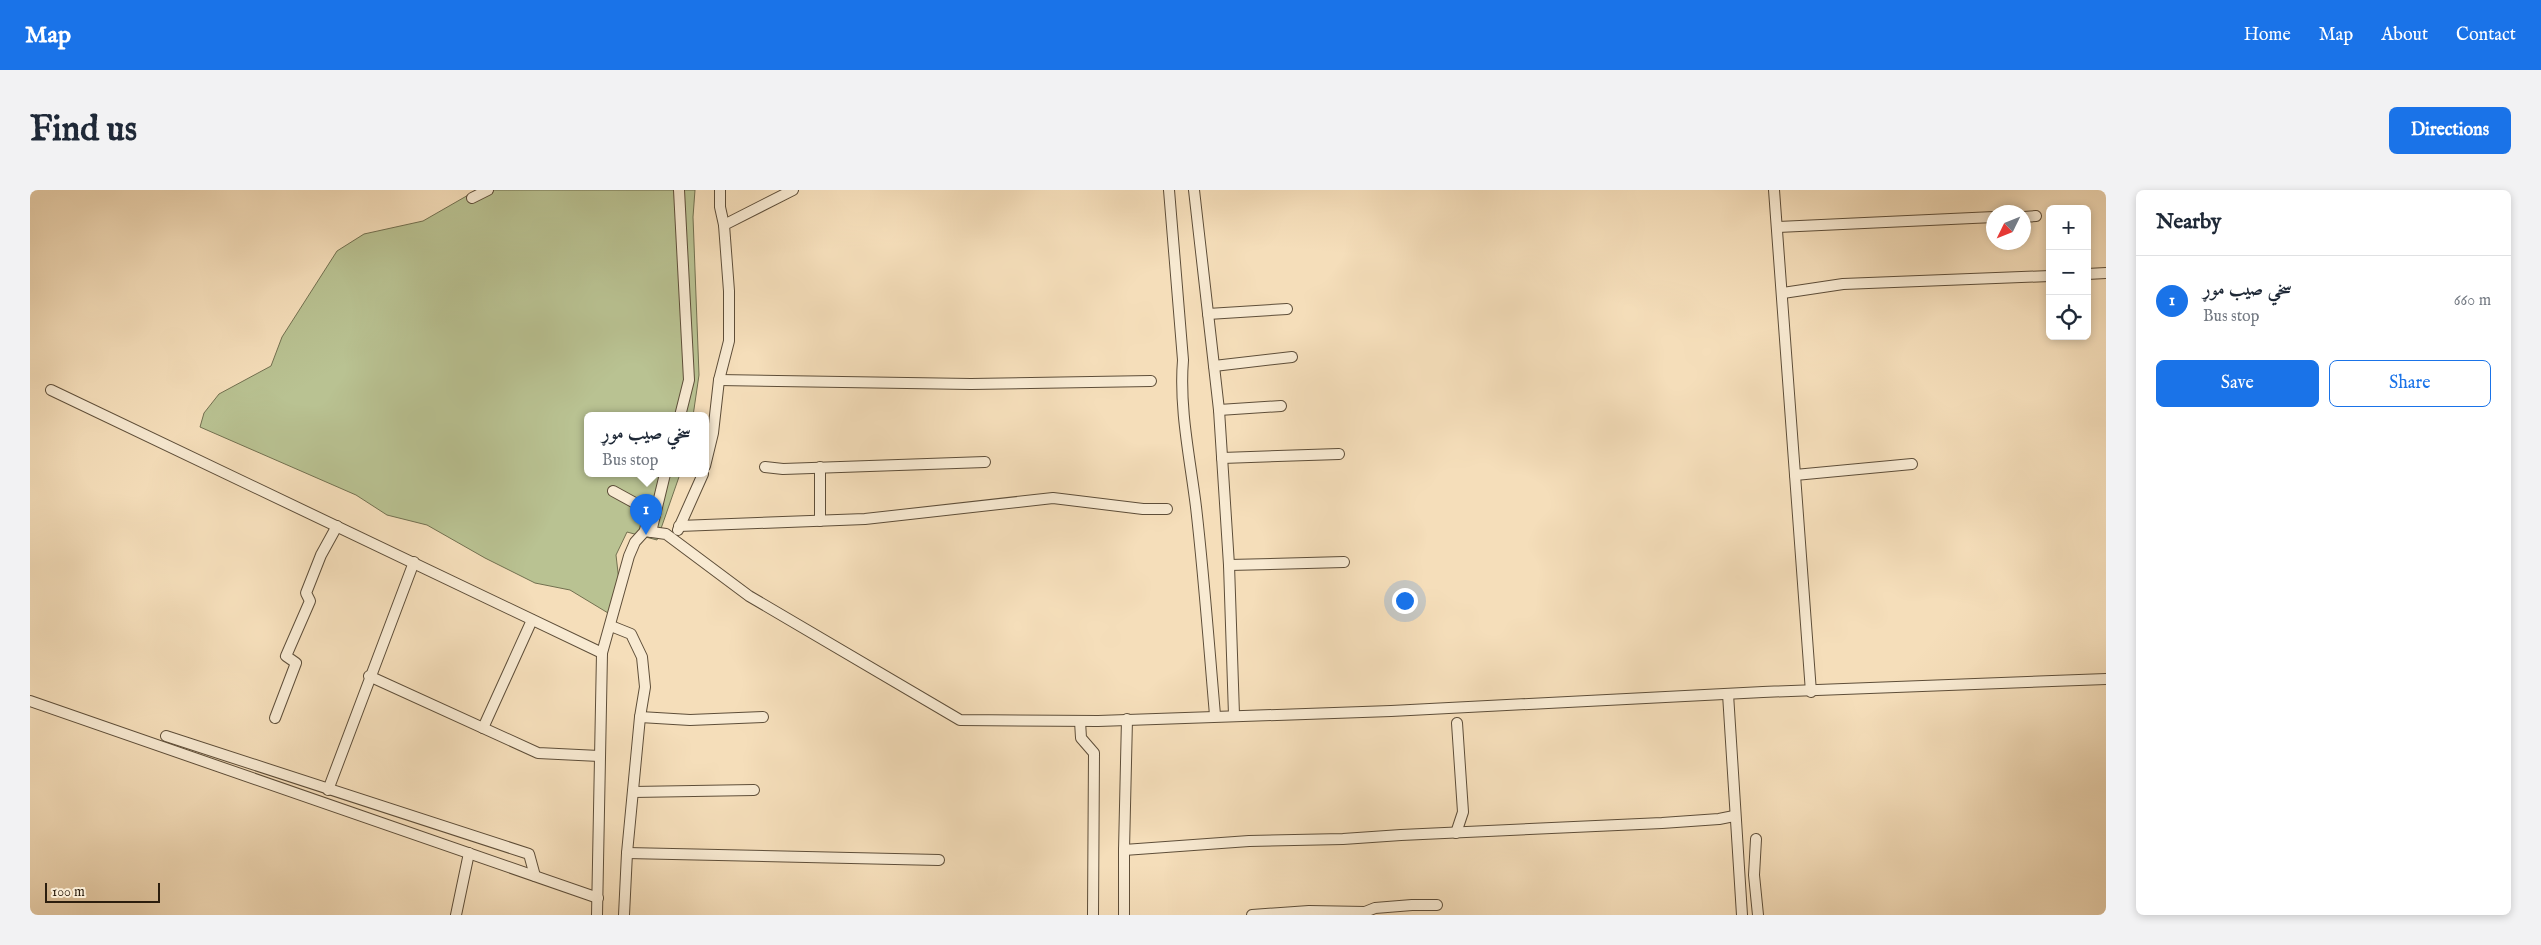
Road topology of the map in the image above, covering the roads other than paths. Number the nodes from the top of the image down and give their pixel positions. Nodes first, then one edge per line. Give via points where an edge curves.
1 (488, 190) edge
2 (679, 190) edge
3 (720, 190) edge
4 (793, 190) edge
5 (1169, 190) edge
6 (1194, 190) edge
7 (1774, 190) edge
8 (472, 198) dead end
9 (2031, 216) edge
10 (2036, 216) dead end
11 (1986, 218) edge
12 (724, 225) junction
13 (1777, 227) junction
14 (2106, 272) edge
15 (2091, 274) edge
16 (2046, 276) edge
17 (1783, 293) junction
18 (1287, 309) dead end
19 (1208, 314) junction
20 (1292, 358) dead end
21 (1214, 366) junction
22 (719, 380) junction
23 (1151, 381) dead end
24 (51, 390) dead end
25 (1282, 406) dead end
26 (1219, 410) junction
27 (681, 412) edge
28 (709, 450) edge
29 (1340, 454) dead end
30 (1222, 458) junction
31 (985, 462) dead end
32 (1912, 464) dead end
33 (765, 467) dead end
34 (820, 467) junction
35 (1795, 475) junction
36 (665, 477) edge
37 (702, 477) edge
38 (613, 491) dead end
39 (1167, 509) dead end
40 (820, 521) junction
41 (338, 526) junction
42 (679, 526) junction
43 (648, 532) junction
44 (675, 541) junction
45 (414, 562) junction
46 (1344, 562) dead end
47 (1229, 565) junction
48 (532, 620) junction
49 (611, 626) junction
50 (602, 653) junction
51 (370, 676) junction
52 (2106, 680) edge
53 (1811, 692) junction
54 (1728, 694) junction
55 (30, 701) edge
56 (1215, 715) junction
57 (1234, 715) junction
58 (640, 717) junction
59 (763, 717) dead end
60 (275, 718) dead end
61 (1128, 719) junction
62 (1080, 721) junction
63 (1457, 724) dead end
64 (483, 728) junction
65 (166, 736) dead end
66 (599, 756) junction
67 (328, 790) junction
68 (754, 790) dead end
69 (633, 792) junction
70 (1734, 816) junction
71 (1456, 834) junction
72 (1756, 839) dead end
73 (1124, 850) junction
74 (469, 853) junction
75 (627, 853) junction
76 (939, 860) dead end
77 (534, 876) junction
78 (598, 898) junction
79 (1437, 906) dead end
80 (456, 915) edge
81 (597, 915) edge
82 (624, 915) edge
83 (1093, 915) edge
84 (1124, 915) edge
85 (1252, 915) edge
86 (1742, 915) edge
87 (1758, 915) edge

1 - 8 street
2 - 27 street via 689,380
3 - 12 street
4 - 12 street
5 - 56 street via 1186,438 1196,506
6 - 19 street
7 - 13 street
9 - 10 street
11 - 13 street
12 - 22 street via 729,341
13 - 17 street
14 - 15 street
16 - 17 street via 1843,284
17 - 35 street
18 - 19 street
19 - 21 street
20 - 21 street
21 - 26 street
22 - 23 street via 971,384
22 - 28 street
24 - 41 street
25 - 26 street
26 - 30 street
29 - 30 street
30 - 47 street
31 - 34 street
32 - 35 street
33 - 34 street
34 - 40 street
35 - 53 street
36 - 43 street
37 - 42 street
38 - 43 street via 644,508
39 - 40 street via 1053,498
40 - 42 street
41 - 45 street
41 - 60 street via 321,555 306,593 310,601 286,656 296,663
42 - 44 street
43 - 44 street via 666,534
43 - 49 street via 636,542 629,556
44 - 62 street via 749,596 960,720
45 - 48 street
45 - 51 street
46 - 47 street
47 - 57 street
48 - 50 street
48 - 64 street
49 - 50 street
49 - 58 street via 631,634 642,657 646,687
50 - 66 street
51 - 64 street
51 - 67 street
52 - 53 street
53 - 54 street
54 - 57 street via 1391,711
54 - 70 street
55 - 74 street
56 - 57 street
56 - 61 street
58 - 59 street via 690,720
58 - 69 street
61 - 62 street
61 - 73 street
62 - 83 street via 1082,738 1094,753
63 - 71 street via 1463,812
64 - 66 street via 538,753
65 - 67 street
66 - 78 street
67 - 77 street via 529,854
68 - 69 street
69 - 75 street
70 - 71 street via 1662,824
70 - 86 street
71 - 73 street via 1250,841
72 - 87 street via 1754,875
73 - 84 street
74 - 77 street
74 - 80 street
75 - 76 street
75 - 82 street
77 - 78 street
78 - 81 street
79 - 85 street via 1412,904 1365,912 1308,911

